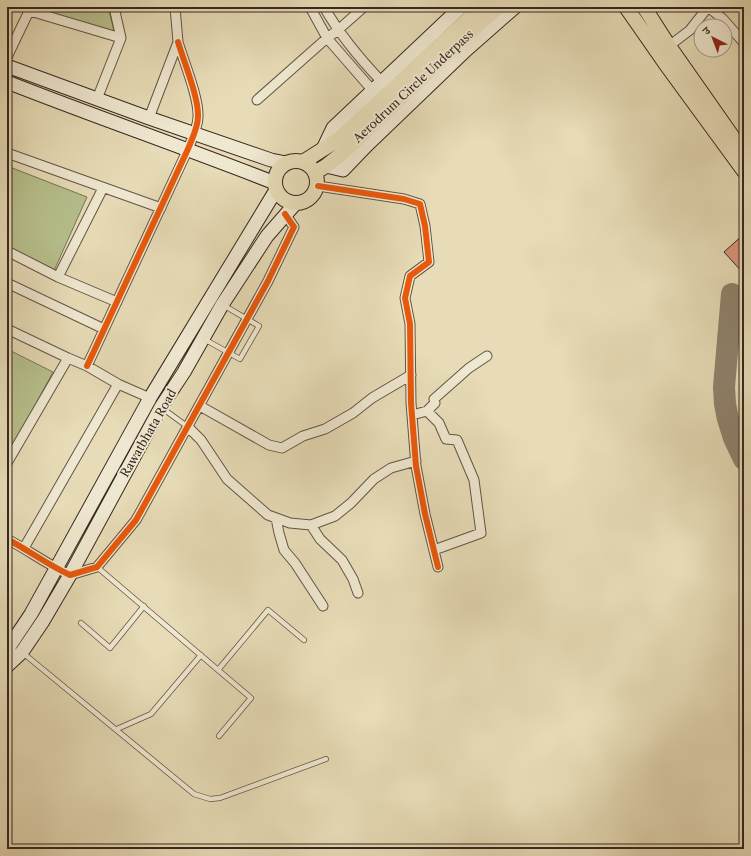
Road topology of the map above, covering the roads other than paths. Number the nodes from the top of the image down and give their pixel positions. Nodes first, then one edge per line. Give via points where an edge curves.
1 (114, 7) edge
2 (175, 7) edge
3 (310, 7) edge
4 (324, 7) edge
5 (364, 7) edge
6 (461, 7) edge
7 (482, 7) edge
8 (499, 7) edge
9 (515, 7) edge
10 (626, 7) edge
11 (644, 7) edge
12 (31, 9) edge
13 (338, 30) junction
14 (121, 38) junction
15 (327, 38) junction
16 (178, 42) junction
17 (744, 43) edge
18 (669, 46) junction
19 (7, 57) edge
20 (7, 66) edge
21 (7, 82) edge
22 (378, 87) junction
23 (97, 99) junction
24 (257, 100) dead end
25 (149, 118) junction
26 (194, 133) junction
27 (342, 145) junction
28 (188, 149) junction
29 (323, 149) junction
30 (7, 153) edge
31 (744, 153) edge
32 (303, 162) junction
33 (286, 163) junction
34 (321, 169) junction
35 (744, 171) edge
36 (318, 186) junction
37 (276, 187) junction
38 (103, 188) junction
39 (296, 204) junction
40 (161, 208) junction
41 (285, 214) junction
42 (7, 251) edge
43 (58, 277) junction
44 (7, 283) edge
45 (116, 302) junction
46 (222, 305) junction
47 (248, 319) junction
48 (7, 329) edge
49 (104, 329) junction
50 (203, 338) junction
51 (229, 353) junction
52 (487, 356) dead end
53 (68, 358) junction
54 (87, 366) junction
55 (411, 375) junction
56 (118, 384) junction
57 (150, 398) junction
58 (200, 406) junction
59 (161, 407) junction
60 (427, 411) junction
61 (412, 415) junction
62 (188, 427) junction
63 (7, 461) edge
64 (416, 461) junction
65 (276, 518) junction
66 (311, 525) junction
67 (7, 539) edge
68 (24, 548) junction
69 (434, 550) junction
70 (97, 567) junction
71 (438, 567) dead end
72 (56, 568) junction
73 (70, 575) junction
74 (358, 593) dead end
75 (144, 606) junction
76 (323, 606) dead end
77 (81, 623) dead end
78 (304, 640) dead end
79 (7, 650) edge
80 (22, 652) junction
81 (201, 655) junction
82 (7, 666) edge
83 (218, 670) junction
84 (117, 729) junction
85 (219, 736) dead end
86 (326, 759) dead end

1 - 14 street
2 - 16 street
3 - 15 street
4 - 13 street
5 - 13 street
6 - 22 main road
7 - 27 main road, Aerodrum Circle Underpass
8 - 27 main road, Aerodrum Circle Underpass
9 - 34 main road via 466,50 343,170
10 - 35 main road
11 - 18 main road
12 - 14 street
12 - 19 street
13 - 15 street
13 - 22 street
14 - 23 street
15 - 22 street
15 - 24 street
16 - 25 street
16 - 26 street via 198,106
17 - 18 street via 723,19 708,7 690,30
18 - 31 main road
20 - 23 main road
21 - 28 main road
22 - 29 main road via 333,128
23 - 25 main road
25 - 26 main road
26 - 28 street
26 - 33 main road
27 - 29 main road
27 - 34 main road
28 - 37 main road
28 - 40 street
29 - 32 main road
30 - 38 street
32 - 33 main road
32 - 34 main road
33 - 37 main road via 276,174
34 - 36 main road
36 - 39 main road via 310,199
36 - 55 street via 404,199 420,204 429,262 410,276 405,298 410,324
37 - 39 main road via 285,201
37 - 57 main road, Rawatbhata Road
38 - 40 street
38 - 43 street
39 - 41 main road, Rawatbhata Road
40 - 45 street
41 - 46 main road, Rawatbhata Road via 267,236
41 - 47 street via 294,228
42 - 43 street
43 - 45 street
44 - 49 street
45 - 49 street
46 - 47 lane
46 - 50 main road, Rawatbhata Road
47 - 51 street
47 - 51 lane via 259,326 240,359
48 - 53 street
49 - 54 street
50 - 51 lane
50 - 59 main road, Rawatbhata Road
51 - 58 street
52 - 60 street via 434,399 435,402
53 - 54 street
53 - 63 street
54 - 56 street
55 - 58 street via 372,398 354,413 282,448 269,445
55 - 61 street
56 - 57 street
56 - 68 street
57 - 72 main road, Rawatbhata Road
58 - 62 street
59 - 62 lane
59 - 73 main road, Rawatbhata Road
60 - 61 street
60 - 69 street via 439,423 446,439 457,440 474,480 481,533
61 - 64 street
62 - 65 street via 201,440 227,479 268,515
62 - 70 street via 136,520
64 - 66 street via 391,468 374,479 335,516
64 - 69 street
65 - 66 street via 290,523
65 - 76 street via 284,550
66 - 74 street via 342,560
67 - 68 street
68 - 72 street
69 - 71 street
70 - 73 street
70 - 75 lane
72 - 73 street
72 - 79 main road, Rawatbhata Road via 31,614
73 - 80 main road, Rawatbhata Road
75 - 77 lane via 110,648
75 - 81 lane
78 - 83 lane via 268,610
80 - 82 main road, Rawatbhata Road
80 - 84 lane
81 - 83 lane
81 - 84 lane via 152,714
83 - 85 lane via 251,698
84 - 86 lane via 194,794 210,799 220,798

